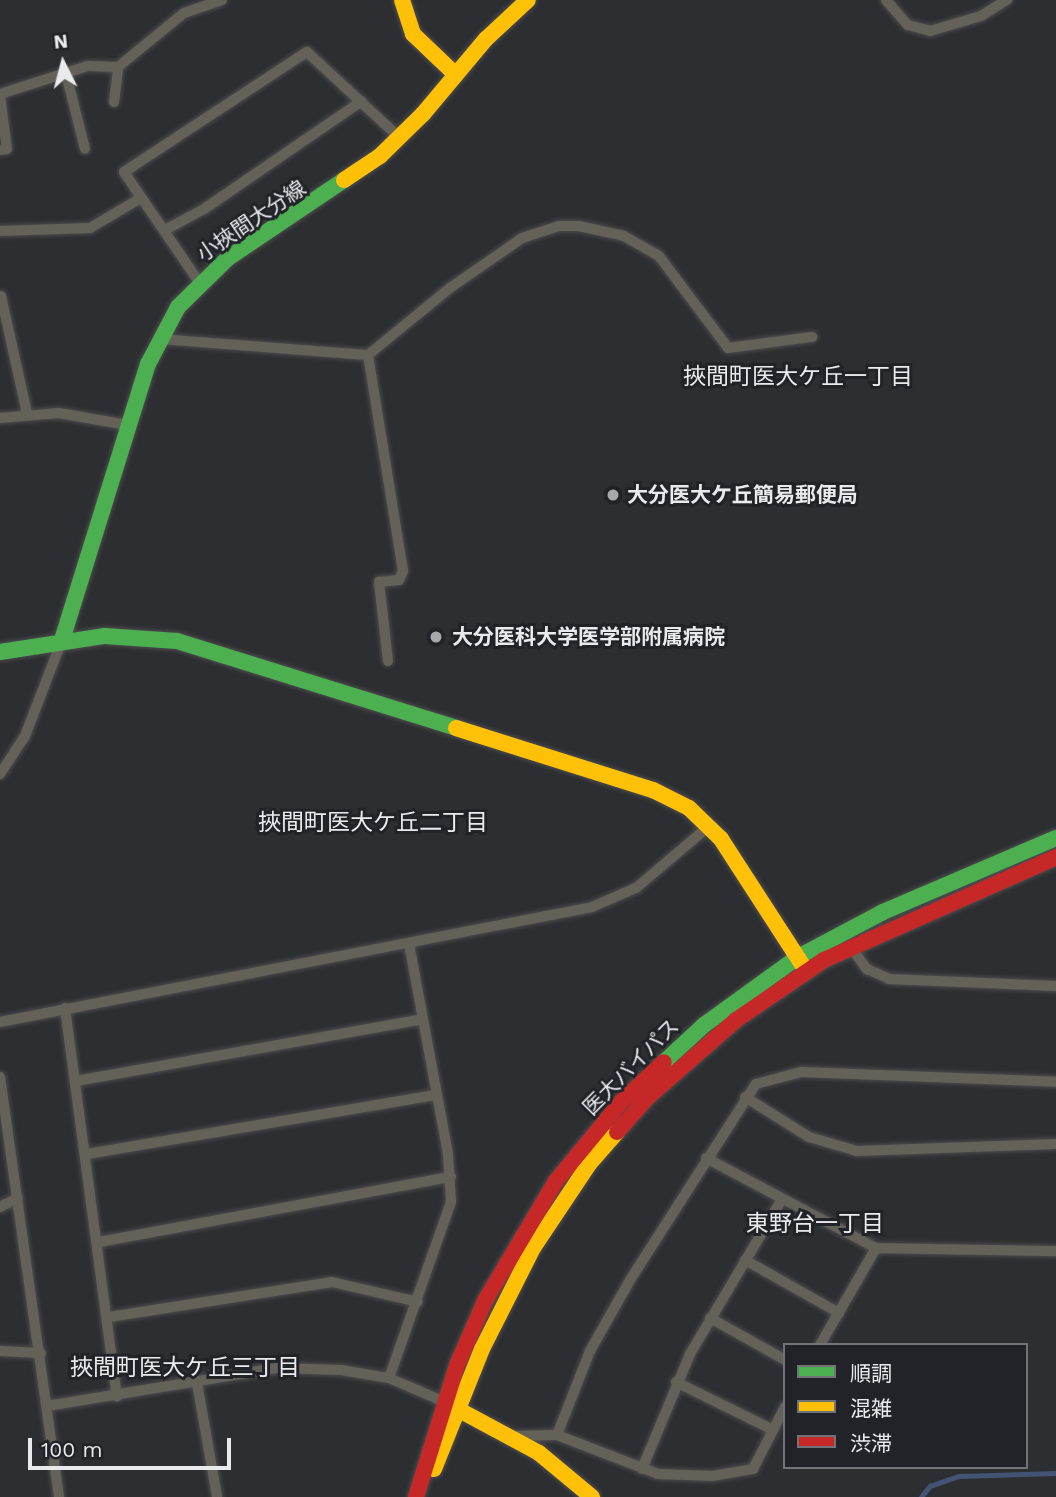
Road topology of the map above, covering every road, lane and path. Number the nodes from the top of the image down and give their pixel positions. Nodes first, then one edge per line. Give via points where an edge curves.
1 (222, 0) edge
2 (402, 0) edge
3 (528, 0) edge
4 (886, 0) edge
5 (1007, 0) edge
6 (118, 67) junction
7 (66, 74) junction
8 (456, 75) junction
9 (0, 95) edge
10 (362, 101) junction
11 (114, 103) dead end
12 (400, 138) junction
13 (85, 149) dead end
14 (0, 150) edge
15 (141, 198) junction
16 (164, 230) junction
17 (0, 231) edge
18 (199, 282) junction
19 (1, 296) edge
20 (812, 337) dead end
21 (160, 339) junction
22 (368, 355) junction
23 (27, 413) junction
24 (0, 418) edge
25 (127, 425) junction
26 (62, 640) junction
27 (0, 652) edge
28 (388, 661) dead end
29 (0, 774) edge
30 (709, 825) junction
31 (1056, 838) edge
32 (1056, 857) edge
33 (409, 944) junction
34 (850, 946) junction
35 (802, 964) junction
36 (1056, 986) edge
37 (65, 1008) junction
38 (423, 1019) junction
39 (0, 1022) edge
40 (0, 1077) edge
41 (76, 1081) junction
42 (1056, 1082) edge
43 (437, 1095) junction
44 (745, 1097) junction
45 (1056, 1144) edge
46 (87, 1154) junction
47 (706, 1158) junction
48 (451, 1177) junction
49 (18, 1198) junction
50 (781, 1201) junction
51 (0, 1207) edge
52 (99, 1242) junction
53 (877, 1248) junction
54 (1056, 1251) edge
55 (746, 1260) junction
56 (418, 1302) junction
57 (839, 1313) junction
58 (109, 1317) junction
59 (710, 1318) junction
60 (821, 1343) edge
61 (0, 1350) edge
62 (41, 1353) junction
63 (783, 1359) edge
64 (389, 1378) junction
65 (676, 1382) junction
66 (197, 1383) junction
67 (117, 1397) junction
68 (451, 1405) junction
69 (47, 1406) junction
70 (783, 1411) edge
71 (773, 1430) junction
72 (557, 1435) junction
73 (511, 1436) junction
74 (642, 1469) junction
75 (59, 1497) edge
76 (217, 1497) edge
77 (416, 1497) edge
78 (424, 1497) edge
79 (592, 1497) edge

1 - 6 street via 184,13
2 - 8 main road via 413,34
3 - 8 main road, 小挾間大分線
4 - 5 street via 908,25 930,31 981,16
6 - 7 street via 88,66
6 - 11 street
7 - 9 street via 43,77
7 - 13 street
8 - 12 main road, 小挾間大分線
9 - 14 street via 7,149
10 - 12 street
10 - 15 street via 307,52 124,172
10 - 16 street via 204,209
12 - 18 main road, 小挾間大分線 via 355,175
15 - 16 street
15 - 17 street via 90,228
16 - 18 street
18 - 21 main road, 小挾間大分線
19 - 23 street
20 - 22 street via 728,348 659,256 624,236 559,226 522,239 491,258
21 - 22 street
21 - 25 main road, 小挾間大分線
22 - 28 street via 403,570 399,580 379,582
23 - 24 street
23 - 25 street via 59,413
25 - 26 main road, 小挾間大分線
26 - 27 main road
26 - 29 street via 25,736
26 - 30 main road via 144,636 215,650 653,790 689,808
30 - 33 street via 636,888 605,903
30 - 35 main road via 746,872
31 - 35 main road, 医大バイパス via 883,912
32 - 34 main road, 医大バイパス
33 - 37 street
33 - 38 street
34 - 35 main road, 医大バイパス
34 - 36 street via 867,968 889,979
35 - 68 main road, 医大バイパス via 685,1062 631,1114 589,1164 516,1279
37 - 39 street
37 - 41 street
38 - 41 street
38 - 43 street
40 - 49 street
41 - 46 street
42 - 44 street via 801,1072 774,1076
43 - 46 street
43 - 48 street
44 - 45 street via 809,1138 857,1152
44 - 47 street
46 - 52 street
47 - 50 street
47 - 72 street via 602,1329
48 - 52 street
48 - 56 street via 451,1202
49 - 51 street
49 - 62 street
50 - 53 street
50 - 55 street
52 - 58 street
53 - 54 street
53 - 57 street
55 - 57 street
55 - 59 street
56 - 58 street via 332,1282
56 - 64 street
57 - 60 street
58 - 67 street
59 - 63 street
59 - 65 street
61 - 62 street
62 - 69 street
64 - 66 street via 341,1370 277,1368
64 - 68 street
65 - 71 street
65 - 74 street
66 - 67 street
66 - 76 street
67 - 69 street
68 - 73 main road
68 - 77 main road, 医大バイパス
68 - 78 main road, 医大バイパス
69 - 75 street
70 - 71 street
71 - 74 street via 748,1472 683,1478
72 - 73 street
72 - 74 street
73 - 79 main road via 558,1466

